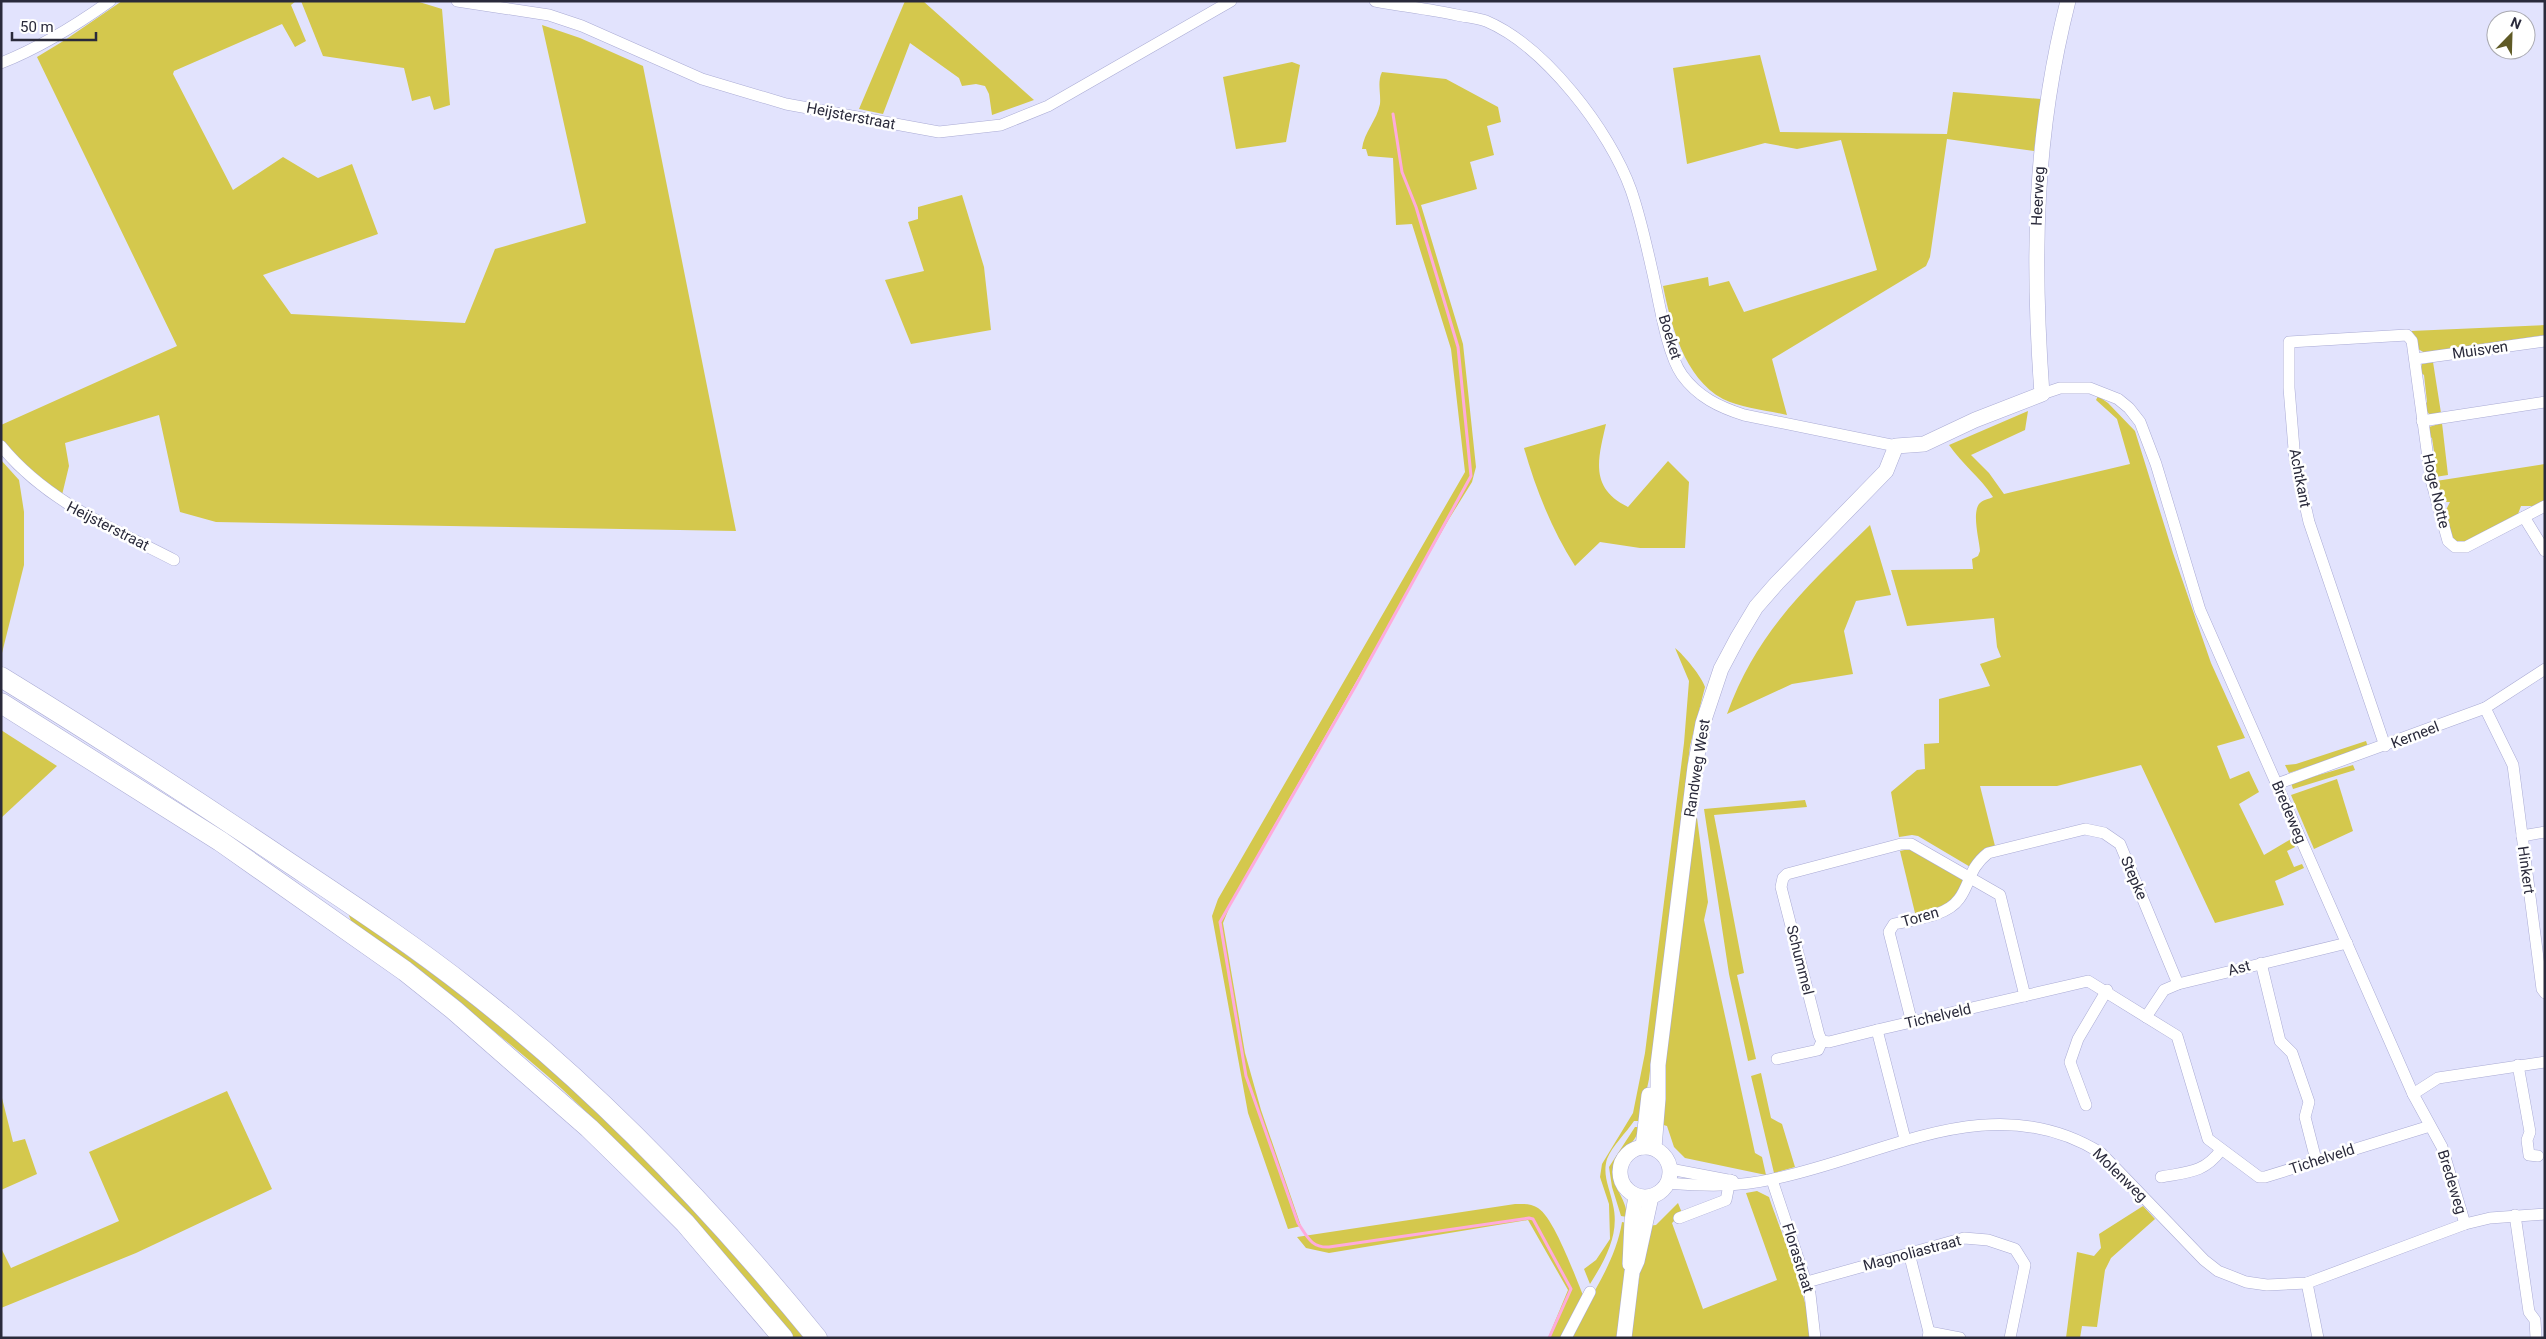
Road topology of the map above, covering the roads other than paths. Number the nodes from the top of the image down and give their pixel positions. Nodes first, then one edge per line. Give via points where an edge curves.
1 (110, 1) edge
2 (458, 1) edge
3 (1230, 1) edge
4 (1375, 1) edge
5 (2068, 1) edge
6 (1439, 6) edge
7 (1, 63) edge
8 (2545, 341) edge
9 (2415, 359) junction
10 (2042, 394) junction
11 (2545, 402) edge
12 (2422, 421) junction
13 (1, 446) edge
14 (1896, 446) junction
15 (2545, 506) edge
16 (2524, 517) junction
17 (2545, 551) edge
18 (174, 560) dead end
19 (2545, 669) edge
20 (1, 677) edge
21 (1, 703) edge
22 (2484, 708) junction
23 (2385, 746) junction
24 (2277, 784) junction
25 (2545, 832) edge
26 (2522, 836) junction
27 (1969, 875) junction
28 (2347, 943) junction
29 (2261, 963) junction
30 (2178, 984) junction
31 (2107, 990) junction
32 (2545, 993) edge
33 (2025, 996) junction
34 (2146, 1017) junction
35 (1912, 1023) junction
36 (1877, 1030) junction
37 (1822, 1041) junction
38 (1776, 1059) dead end
39 (2545, 1062) edge
40 (2518, 1066) junction
41 (2413, 1094) junction
42 (2086, 1105) dead end
43 (2430, 1126) junction
44 (1905, 1139) junction
45 (1648, 1148) junction
46 (2221, 1150) junction
47 (2538, 1156) dead end
48 (2316, 1160) junction
49 (1669, 1176) junction
50 (2161, 1178) dead end
51 (1772, 1180) junction
52 (1730, 1182) junction
53 (1643, 1196) junction
54 (2545, 1214) edge
55 (2515, 1215) junction
56 (1679, 1218) dead end
57 (2465, 1224) junction
58 (1909, 1253) junction
59 (1807, 1282) junction
60 (2307, 1283) junction
61 (1590, 1292) dead end
62 (1929, 1335) edge
63 (783, 1338) edge
64 (817, 1338) edge
65 (1566, 1338) edge
66 (1624, 1338) edge
67 (1815, 1338) edge
68 (1960, 1338) edge
69 (2010, 1338) edge
70 (2318, 1338) edge
71 (2536, 1338) edge

1 - 7 street via 33,51
2 - 3 street, Heijsterstraat via 549,15 582,26 702,79 786,104 939,132 1001,125 1048,106
4 - 6 street
5 - 10 street, Heerweg via 2044,115 2037,189 2037,322
6 - 14 street, Boeket via 1485,21 1510,35 1540,57 1588,112 1630,188 1669,344 1682,374 1701,394 1720,407 1744,415
8 - 9 street, Muisven
9 - 12 street, Hoge Notte
9 - 23 street, Achtkant via 2412,341 2406,335 2289,342 2295,461 2309,522
10 - 14 street, Boeket via 1924,444
10 - 24 street, Bredeweg via 2060,388 2090,388 2118,399 2140,422 2200,610
11 - 12 street
12 - 16 street, Hoge Notte via 2433,487 2448,541 2455,547 2466,547
13 - 18 street, Heijsterstraat via 55,498
14 - 45 street, Randweg West via 1886,472 1756,607 1722,669 1703,723 1696,766 1658,1065 1658,1098
15 - 16 street, Hoge Notte
16 - 17 street
19 - 22 street, Kerneel
20 - 64 highway via 231,824 470,989 565,1069 658,1158 772,1282
21 - 63 highway via 220,841 454,1010 567,1108 636,1174 691,1230
22 - 23 street, Kerneel
22 - 26 street, Hinkert via 2513,765
23 - 24 street, Kerneel
24 - 28 street, Bredeweg
25 - 26 street, Hinkert
26 - 32 street, Hinkert
27 - 30 street, Stepke via 1988,853 2085,829 2104,833 2120,844
27 - 33 street via 2000,894
27 - 35 street, Toren via 1959,899 1944,911 1894,924 1889,932
27 - 37 street, Schummel via 1911,844 1901,844 1787,874 1783,878 1781,887
28 - 29 street, Ast
28 - 41 street, Bredeweg
29 - 30 street, Ast
29 - 48 street via 2280,1042 2292,1053 2309,1102 2305,1117
30 - 34 street, Ast via 2164,990
31 - 33 street, Tichelveld via 2088,980
31 - 34 street, Tichelveld
31 - 42 street via 2078,1039 2070,1062
33 - 35 street, Tichelveld
34 - 46 street, Tichelveld via 2177,1036 2208,1139
35 - 36 street, Tichelveld
36 - 37 street
36 - 44 street
37 - 38 street via 1818,1050
39 - 40 street
40 - 41 street via 2438,1078
40 - 47 street via 2530,1132 2527,1140 2529,1155
41 - 43 street, Bredeweg
43 - 48 street, Tichelveld
43 - 57 street, Bredeweg via 2442,1147
44 - 51 street, Molenweg
44 - 60 street, Molenweg via 1974,1126 2010,1124 2081,1140 2101,1153 2218,1271 2235,1279 2267,1285
45 - 49 street via 1665,1156
45 - 53 street via 1627,1154 1619,1168 1623,1185
46 - 48 street, Tichelveld via 2259,1177
46 - 50 street via 2205,1168
49 - 52 street, Molenweg via 1701,1186
49 - 53 street via 1658,1194
51 - 52 street, Molenweg
51 - 59 street, Florastraat
52 - 56 street via 1726,1200
53 - 66 street via 1629,1259 1632,1272
54 - 55 street, Bredeweg
55 - 57 street, Bredeweg
55 - 71 street via 2529,1312 2535,1320
57 - 60 street, Molenweg
58 - 59 street, Magnoliastraat
58 - 62 street
58 - 69 street, Magnoliastraat via 1964,1238 1988,1240 2015,1249 2025,1266
59 - 67 street, Florastraat
60 - 70 street
61 - 65 street
62 - 68 street

